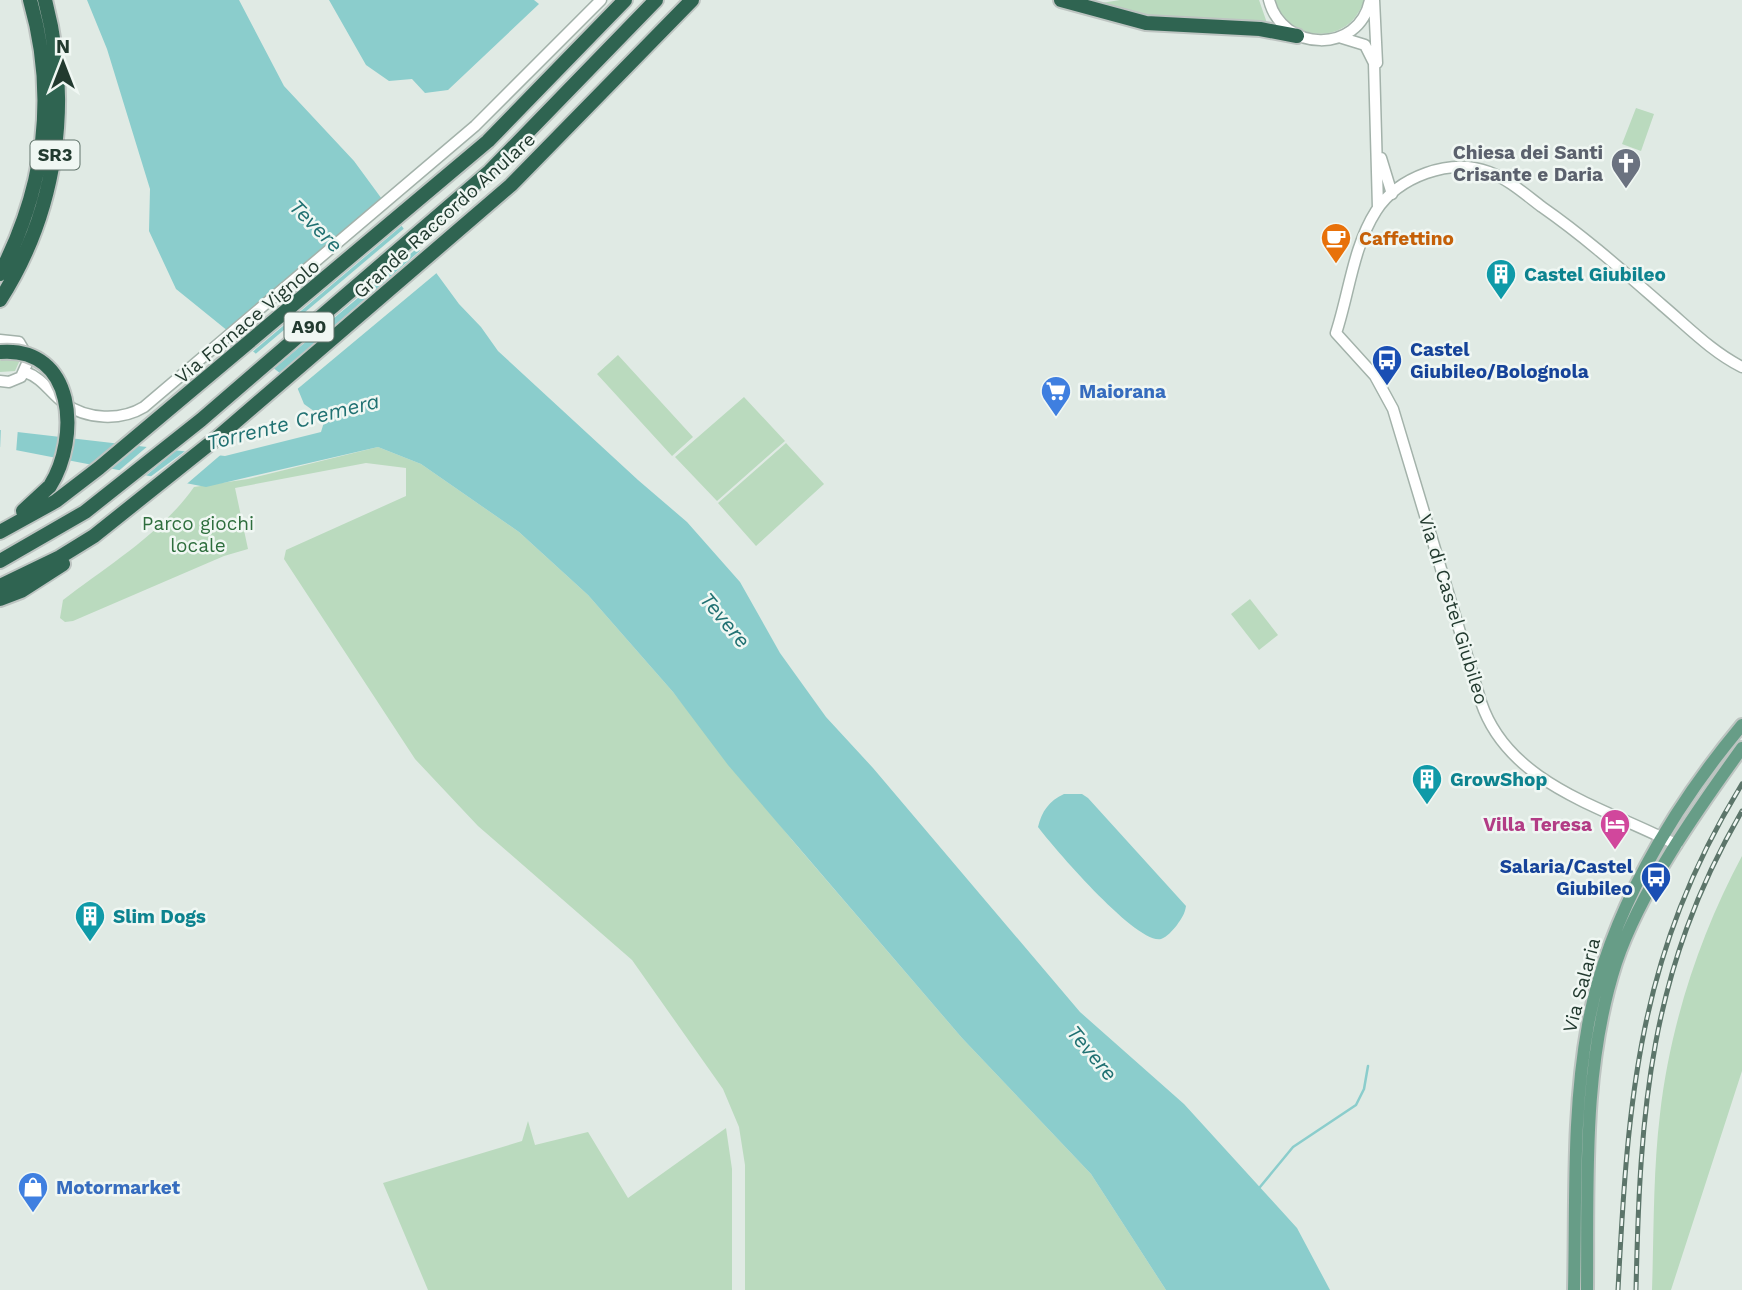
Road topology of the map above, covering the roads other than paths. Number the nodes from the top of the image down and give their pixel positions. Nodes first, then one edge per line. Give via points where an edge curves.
1 (30, 0) edge
2 (45, 0) edge
3 (601, 0) edge
4 (625, 0) edge
5 (656, 0) edge
6 (692, 0) edge
7 (1061, 0) edge
8 (1269, 0) edge
9 (1372, 0) edge
10 (1297, 36) junction
11 (1339, 37) junction
12 (1375, 70) junction
13 (1378, 142) junction
14 (1392, 194) junction
15 (1378, 208) junction
16 (0, 274) edge
17 (0, 300) edge
18 (0, 340) edge
19 (0, 352) edge
20 (1742, 367) edge
21 (25, 372) junction
22 (0, 381) edge
23 (0, 531) edge
24 (0, 561) edge
25 (1, 596) edge
26 (1742, 725) edge
27 (1742, 748) edge
28 (1664, 838) junction
29 (1677, 845) junction
30 (1574, 1290) edge
31 (1587, 1290) edge

1 - 16 highway, SR3 via 43,58 43,138 33,194
2 - 17 highway, SR3 via 58,78 56,149 36,227
3 - 21 street, Via Fornace Vignolo via 475,126 135,412 102,416 64,403 37,377
4 - 23 highway, Grande Raccordo Anulare via 488,141 99,468 56,500
5 - 24 highway, Grande Raccordo Anulare / A90 via 502,160 201,420 73,520
6 - 25 highway, Grande Raccordo Anulare / A90 via 511,185 70,560 21,592
7 - 10 highway via 1146,23 1260,29
8 - 10 street via 1278,21
9 - 11 street via 1360,23
9 - 12 street
10 - 11 street via 1318,41
11 - 12 street via 1366,45
12 - 13 street
13 - 14 street
13 - 15 street
14 - 15 street
14 - 20 street via 1420,176 1447,168 1493,173 1580,233 1702,339
15 - 28 street, Via di Castel Giubileo via 1362,239 1336,333 1375,376 1393,409 1481,702 1493,728 1540,778
18 - 21 street via 12,339 24,346 29,359
19 - 23 highway, bridge via 28,354 48,368 62,391 69,428 64,460 50,486
21 - 22 street via 15,380
26 - 28 main road, Via Salaria
27 - 29 main road, Via Salaria
28 - 29 street, Via di Castel Giubileo
28 - 30 main road, Via Salaria via 1616,930 1588,1025 1578,1112
29 - 31 main road, Via Salaria via 1624,942 1601,1022 1590,1113

